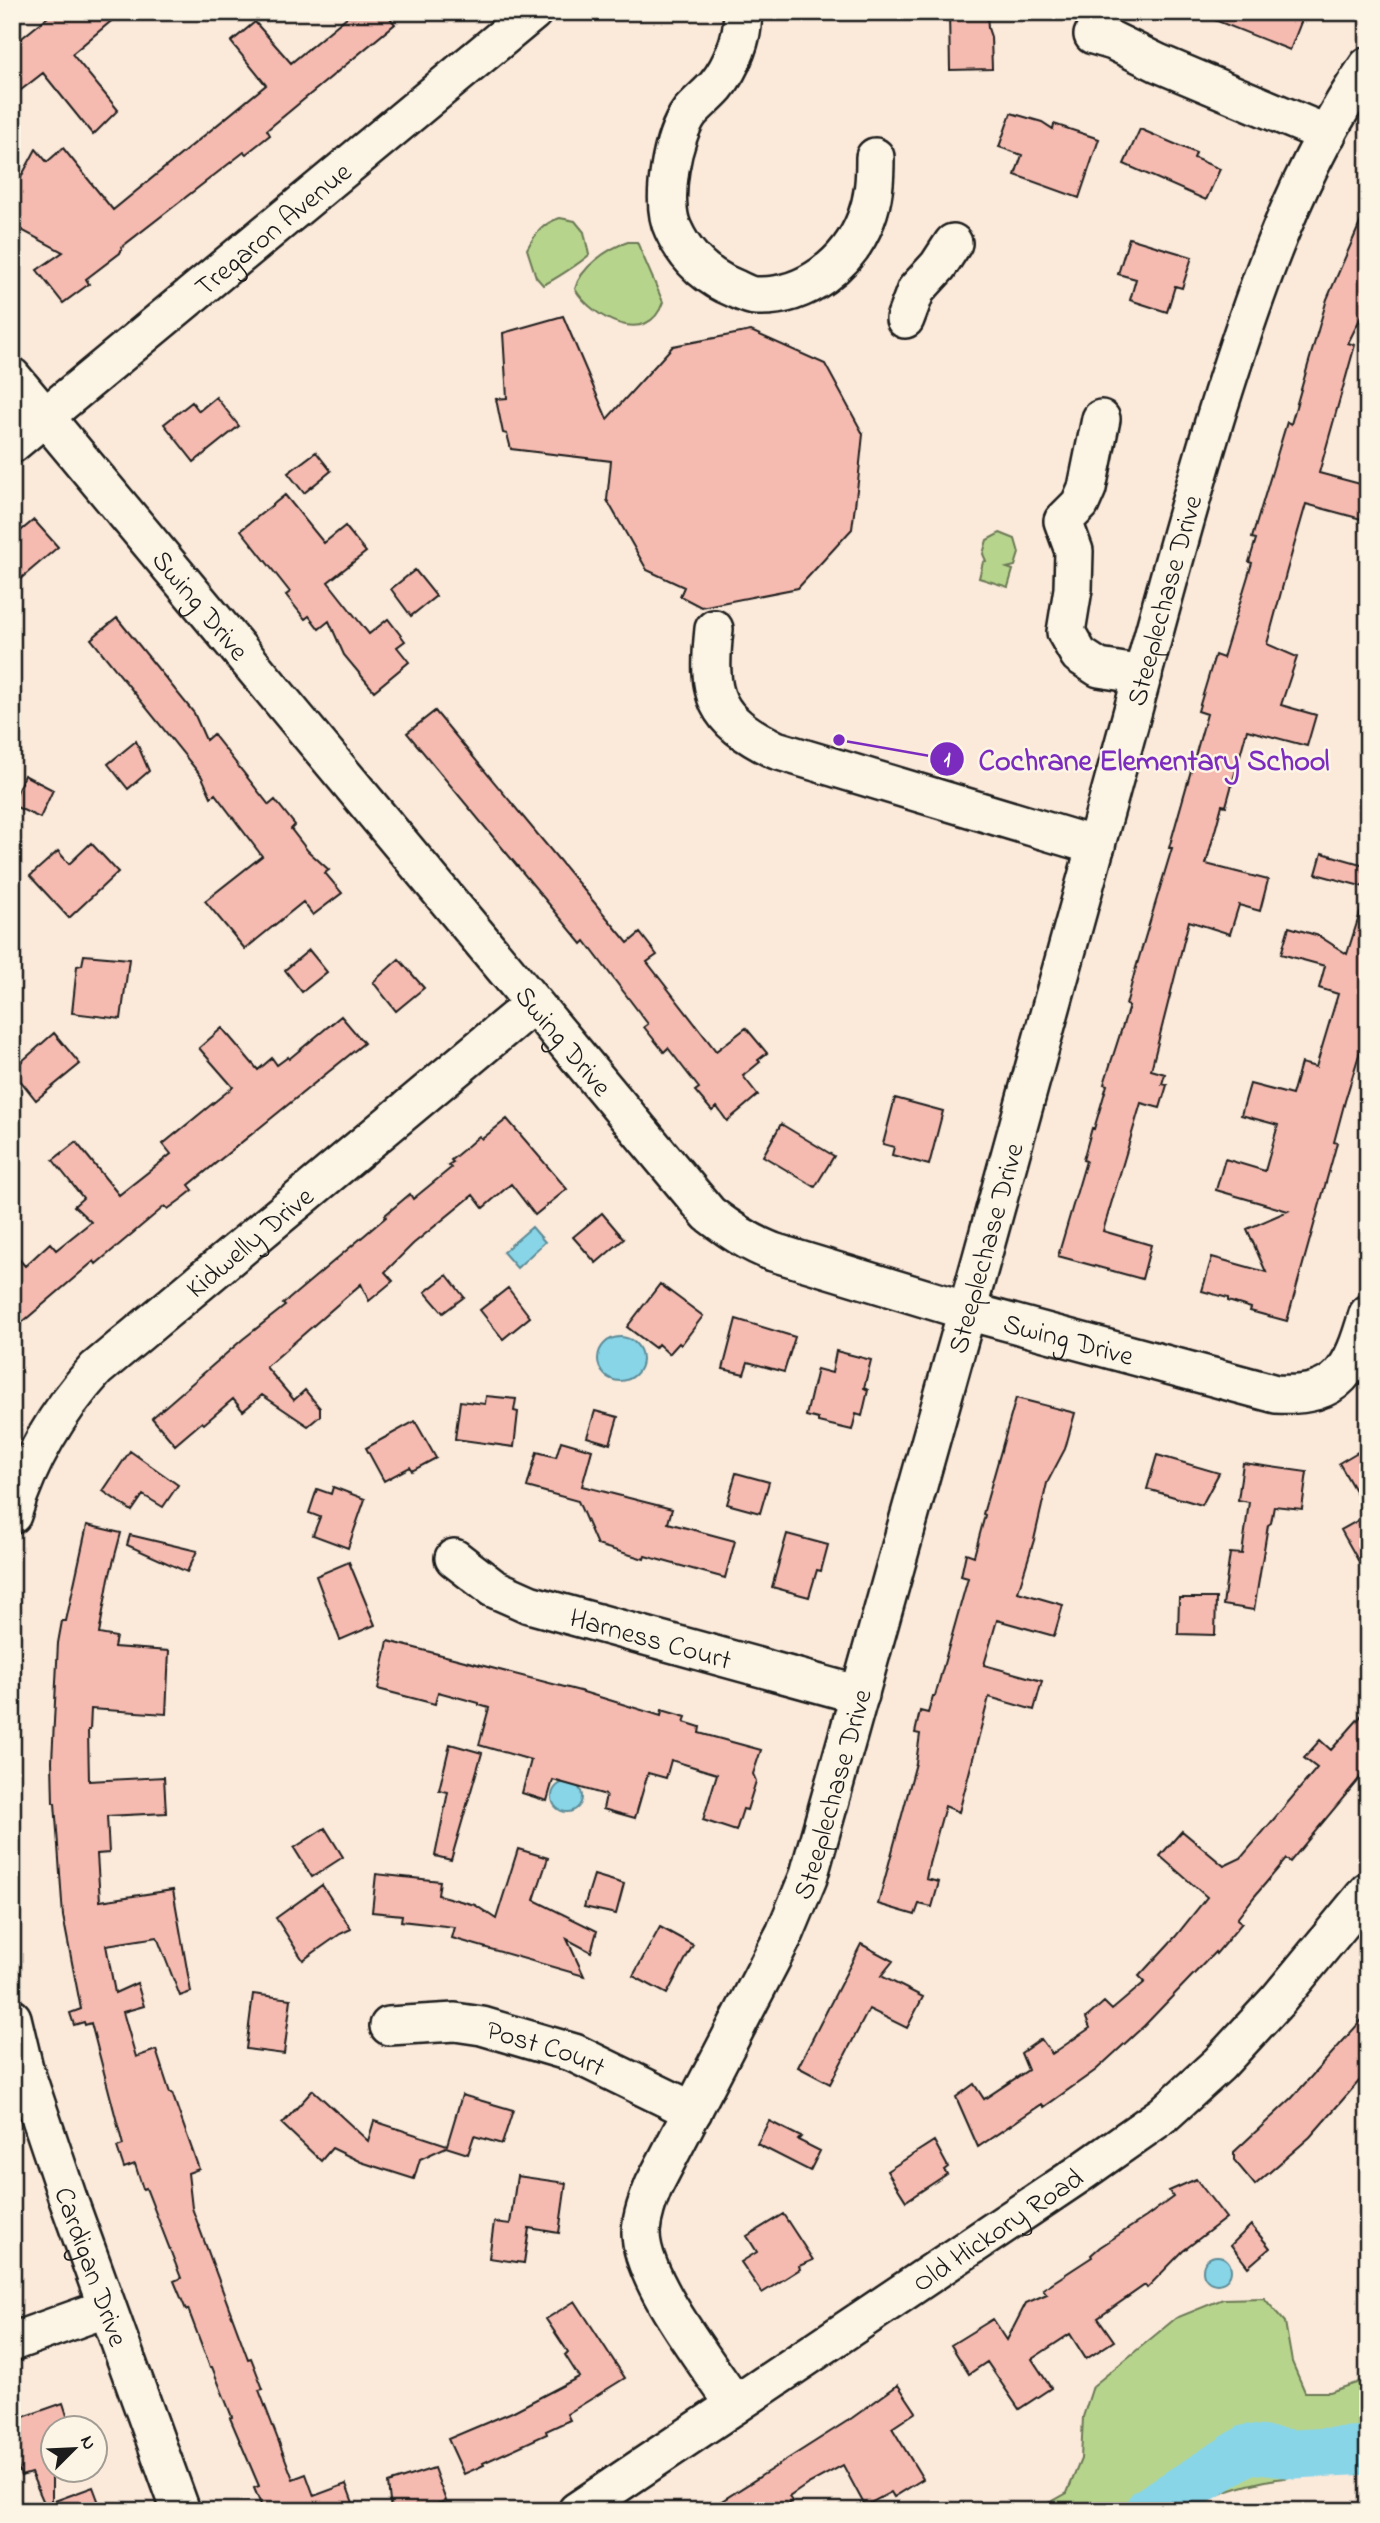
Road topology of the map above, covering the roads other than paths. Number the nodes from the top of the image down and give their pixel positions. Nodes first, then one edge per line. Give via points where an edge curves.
1 (533, 12) edge
2 (742, 12) edge
3 (1093, 35) dead end
4 (1368, 66) edge
5 (1327, 134) junction
6 (875, 157) dead end
7 (953, 243) dead end
8 (905, 319) dead end
9 (12, 377) edge
10 (45, 416) junction
11 (1101, 419) dead end
12 (12, 444) edge
13 (714, 629) dead end
14 (1143, 675) junction
15 (1096, 846) junction
16 (533, 1004) junction
17 (967, 1311) junction
18 (1368, 1314) edge
19 (12, 1515) edge
20 (454, 1558) dead end
21 (860, 1695) junction
22 (1368, 1891) edge
23 (12, 2018) edge
24 (389, 2026) dead end
25 (693, 2111) junction
26 (107, 2308) junction
27 (12, 2342) edge
28 (734, 2404) junction
29 (181, 2511) edge
30 (577, 2511) edge

1 - 10 street, Tregaron Avenue
2 - 6 street via 734,54 718,84 689,114 671,158 667,192 671,227 689,257 718,282 755,296 796,291 825,275 848,251 866,221 874,192
3 - 5 street
4 - 5 street, Steeplechase Drive
5 - 14 street, Steeplechase Drive via 1252,301
7 - 8 street via 916,290
9 - 10 street, Swing Drive
10 - 12 street, Tregaron Avenue
10 - 16 street, Swing Drive
11 - 14 street via 1087,488 1080,504 1063,521 1074,551 1066,632 1079,655 1099,668
13 - 15 street via 710,666 715,696 730,720 754,739 776,750
14 - 15 street, Steeplechase Drive
15 - 17 street, Steeplechase Drive
16 - 17 street, Swing Drive via 709,1214 730,1230 773,1252
16 - 19 street, Kidwelly Drive via 96,1369 42,1443
17 - 18 street, Swing Drive via 1276,1394 1299,1395 1316,1392 1342,1374 1353,1360
17 - 21 street, Steeplechase Drive
20 - 21 street, Harness Court via 493,1588 529,1604
21 - 25 street, Steeplechase Drive via 808,1878 785,1933
22 - 28 street, Old Hickory Road via 1219,2064 1163,2115
23 - 26 street, Cardigan Drive via 24,2068
24 - 25 street, Post Court via 455,2022 482,2026 574,2053
25 - 28 street, Steeplechase Drive via 643,2214 642,2251 657,2288
26 - 27 street
26 - 29 street, Cardigan Drive
28 - 30 street, Old Hickory Road

